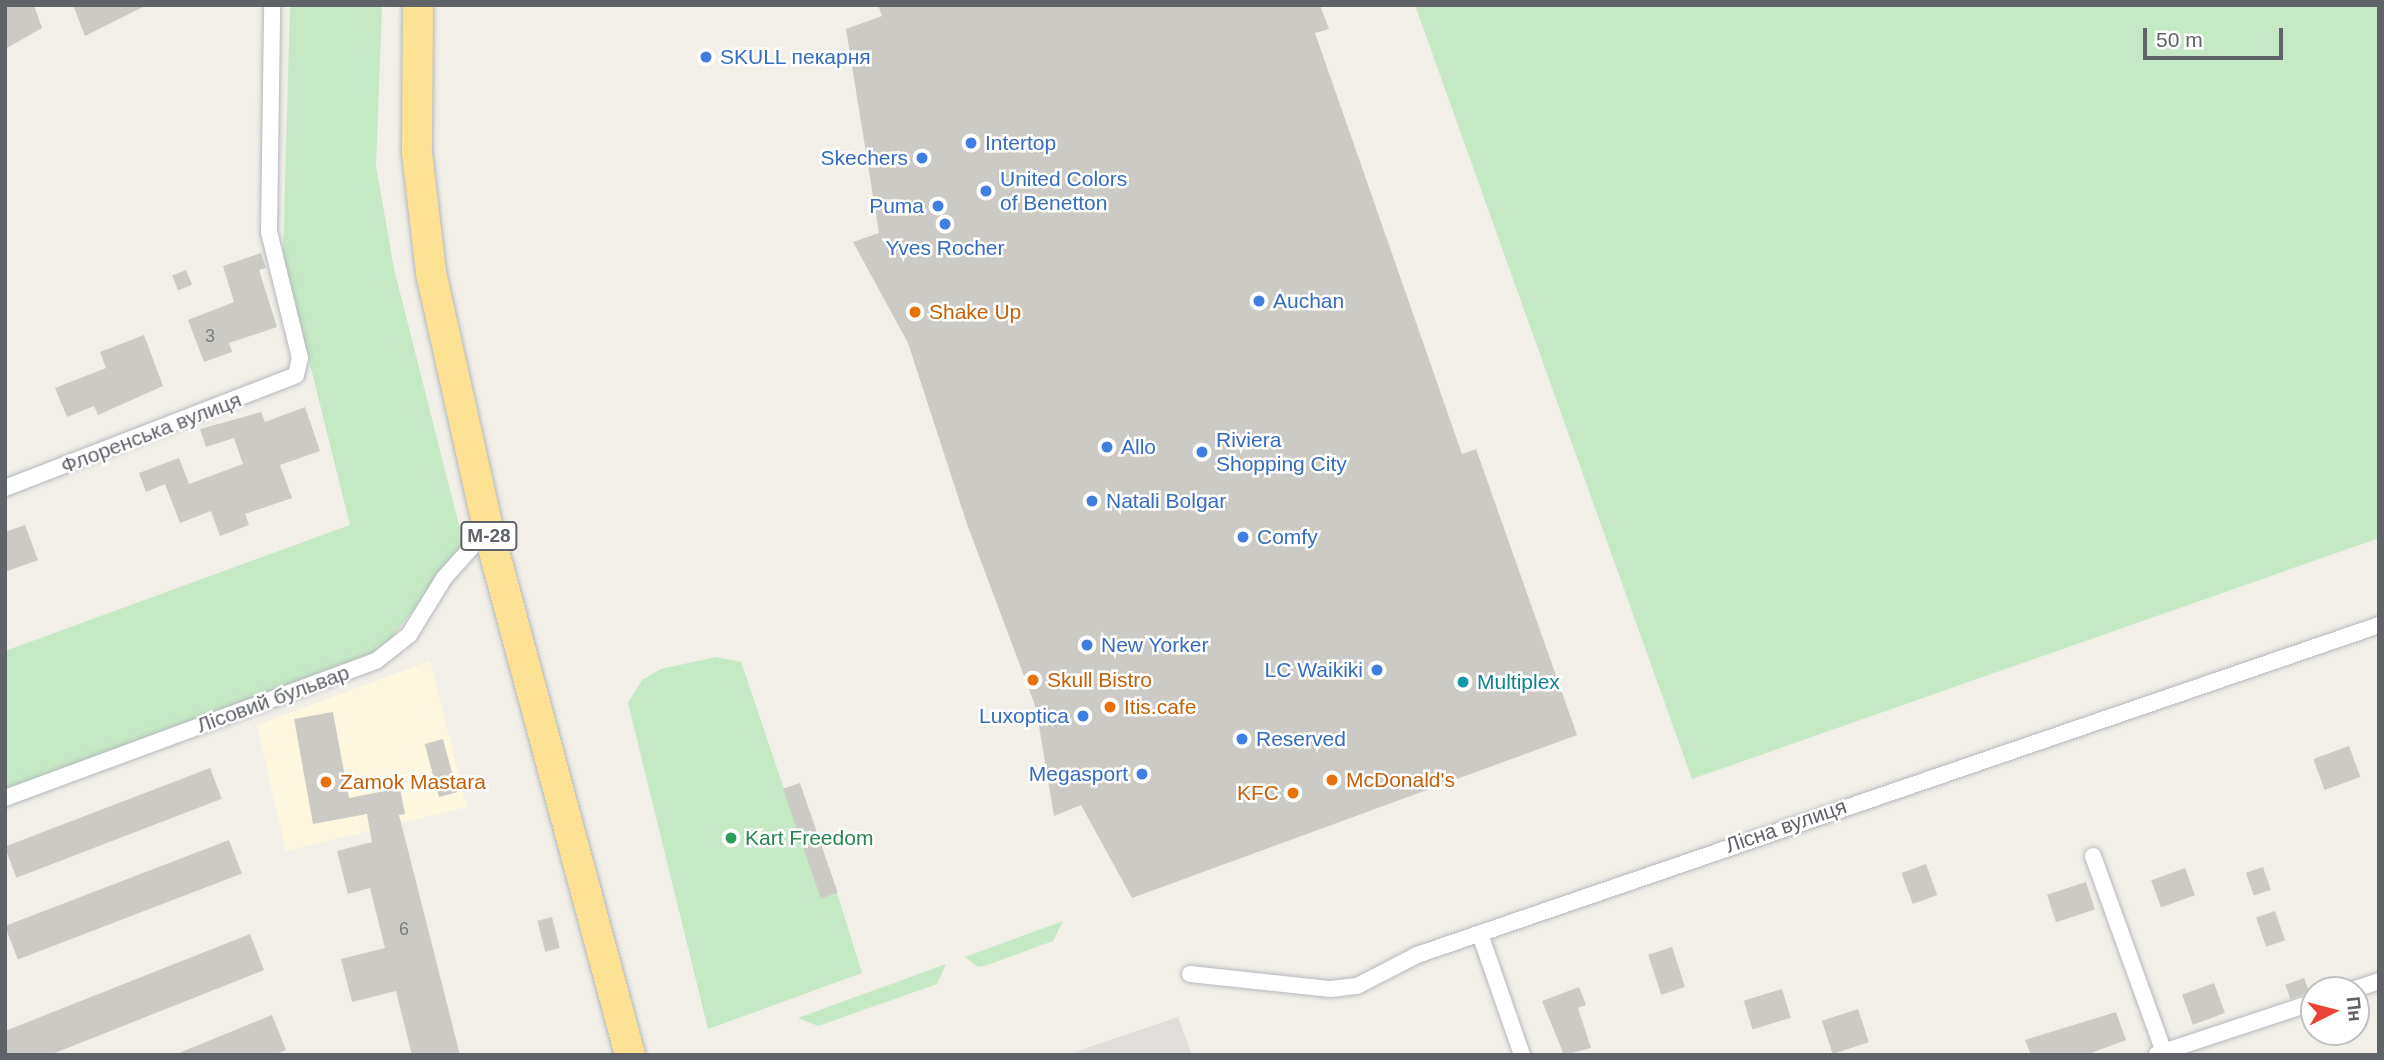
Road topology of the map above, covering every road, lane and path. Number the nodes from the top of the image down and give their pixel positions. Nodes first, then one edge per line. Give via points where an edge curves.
1 (272, 5) edge
2 (418, 5) edge
3 (5, 488) edge
4 (488, 529) junction
5 (2379, 625) edge
6 (5, 798) edge
7 (2093, 856) dead end
8 (1481, 937) junction
9 (1190, 974) dead end
10 (2300, 1007) edge
11 (2160, 1053) edge
12 (630, 1055) edge
13 (1522, 1055) edge

1 - 3 street, Флоренська вулиця via 269,232 300,358 296,375
2 - 4 highway, М-28 via 422,213
4 - 6 street, Лісовий бульвар via 444,578 409,635 376,661
4 - 12 highway, М-28
5 - 8 street, Лісна вулиця via 1707,853
7 - 11 street
8 - 9 street, Лісна вулиця via 1417,955 1357,986 1331,989
8 - 13 street
10 - 11 street

